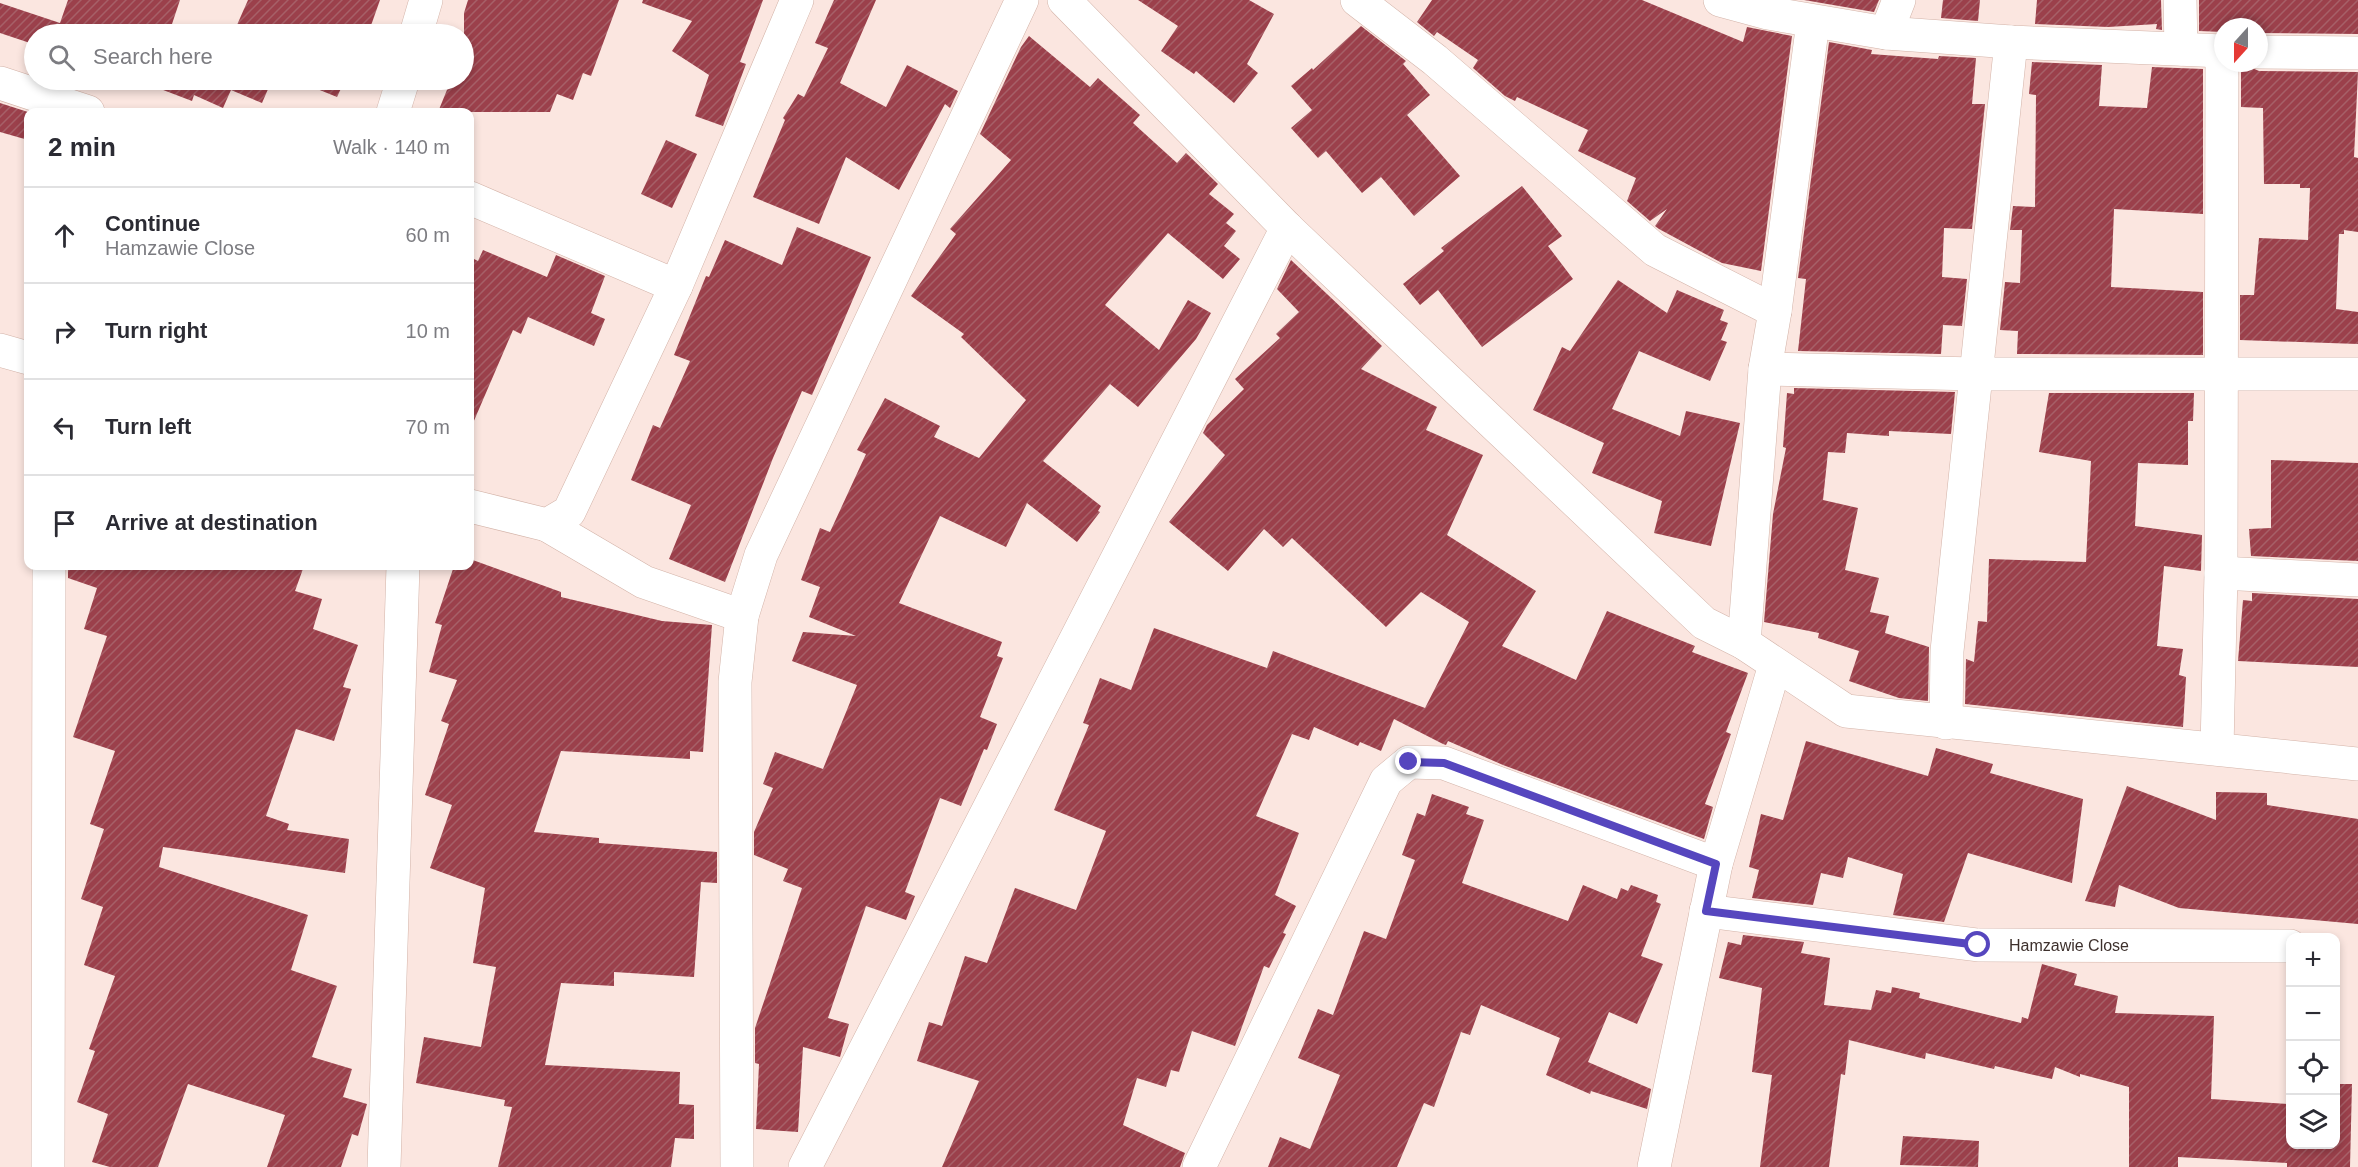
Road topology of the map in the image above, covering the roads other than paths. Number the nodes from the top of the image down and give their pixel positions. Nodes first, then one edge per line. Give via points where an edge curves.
1 (426, 0) edge
2 (797, 0) edge
3 (1022, 0) edge
4 (1064, 0) edge
5 (1357, 0) edge
6 (1720, 0) edge
7 (1899, 0) edge
8 (2180, 0) edge
9 (1813, 22) junction
10 (419, 24) edge
11 (1886, 33) junction
12 (2011, 42) junction
13 (2181, 49) junction
14 (2214, 51) edge
15 (2268, 52) edge
16 (2358, 53) edge
17 (2223, 72) edge
18 (0, 83) edge
19 (399, 90) edge
20 (76, 108) edge
21 (394, 108) edge
22 (474, 200) edge
23 (1287, 228) junction
24 (675, 286) junction
25 (1775, 311) junction
26 (0, 350) edge
27 (24, 357) edge
28 (1765, 369) junction
29 (1975, 374) junction
30 (2220, 374) junction
31 (2358, 374) edge
32 (474, 507) edge
33 (547, 525) junction
34 (49, 570) edge
35 (402, 570) edge
36 (2221, 573) junction
37 (2358, 580) edge
38 (742, 616) junction
39 (1744, 643) junction
40 (1775, 665) junction
41 (1946, 723) junction
42 (2217, 749) junction
43 (2358, 764) edge
44 (1716, 864) junction
45 (1706, 911) junction
46 (2286, 946) edge
47 (48, 1167) edge
48 (384, 1167) edge
49 (737, 1167) edge
50 (804, 1167) edge
51 (1199, 1167) edge
52 (1654, 1167) edge

1 - 10 street
2 - 24 street
3 - 38 street via 761,555
4 - 23 street
5 - 25 street via 1435,60 1655,250
6 - 9 street
7 - 11 street
8 - 13 street
9 - 11 street
9 - 25 street
11 - 12 street
12 - 13 street
12 - 29 street
13 - 14 street
15 - 16 street
17 - 30 street
18 - 20 street
19 - 21 street
22 - 24 street
23 - 39 street via 1704,623
23 - 50 street
24 - 33 street via 569,512
25 - 28 street
26 - 27 street
28 - 29 street
28 - 39 street
29 - 30 street
29 - 41 street via 1947,651
30 - 31 street
30 - 36 street
32 - 33 street
33 - 38 street via 644,582
34 - 47 street
35 - 48 street
36 - 37 street
36 - 42 street
38 - 49 street via 735,682
39 - 40 street
40 - 41 street via 1846,711
40 - 44 street
41 - 42 street
42 - 43 street
44 - 45 street
44 - 51 street via 1444,763 1409,762 1386,781
45 - 46 street, Hamzawie Close via 1978,945
45 - 52 street

